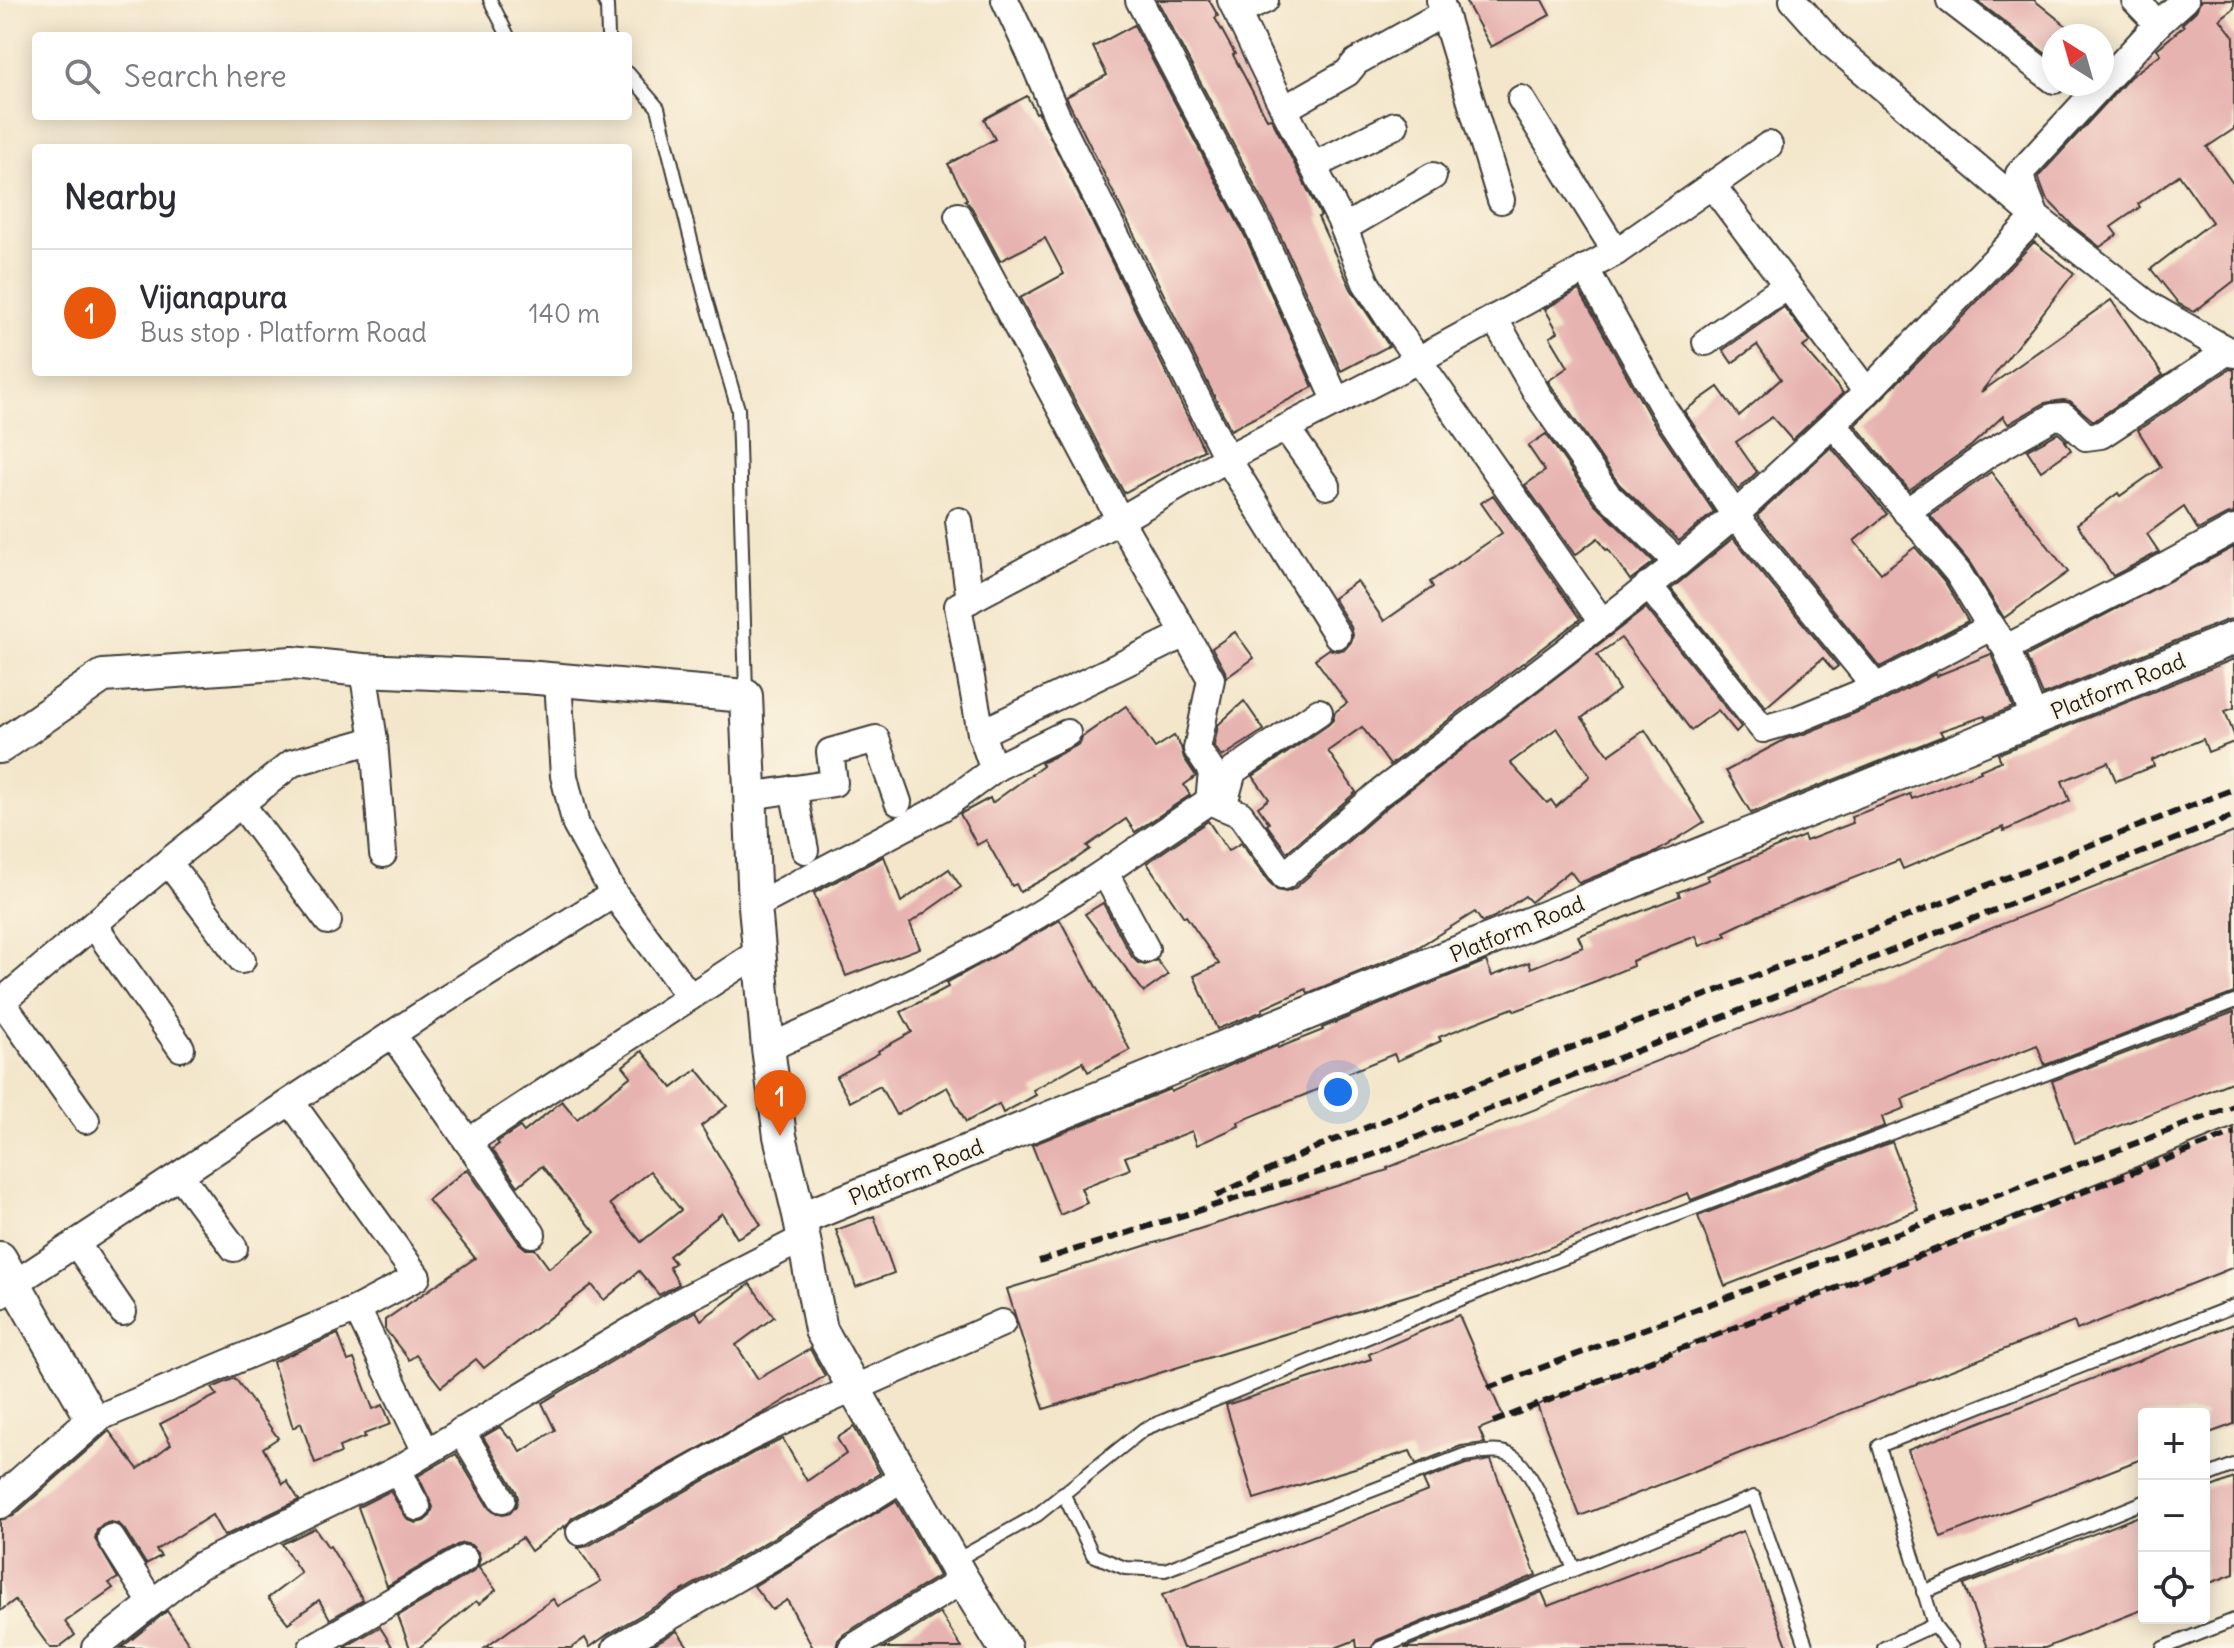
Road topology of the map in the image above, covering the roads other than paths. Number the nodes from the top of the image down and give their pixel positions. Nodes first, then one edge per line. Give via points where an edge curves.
1 (490, 0) edge
2 (604, 0) edge
3 (1005, 0) edge
4 (1139, 0) edge
5 (1265, 0) edge
6 (1950, 0) edge
7 (2135, 0) edge
8 (2185, 0) edge
9 (1804, 4) edge
10 (1234, 6) edge
11 (1442, 7) edge
12 (2158, 24) junction
13 (506, 32) edge
14 (608, 32) edge
15 (2042, 71) edge
16 (632, 78) edge
17 (2075, 96) edge
18 (1521, 99) dead end
19 (2085, 104) junction
20 (1284, 109) junction
21 (1395, 125) dead end
22 (1769, 145) dead end
23 (1313, 166) junction
24 (1433, 176) dead end
25 (1712, 185) junction
26 (1501, 200) dead end
27 (958, 216) dead end
28 (2036, 217) junction
29 (1344, 228) junction
30 (1616, 252) junction
31 (1585, 268) junction
32 (1786, 286) junction
33 (1494, 318) junction
34 (1706, 342) dead end
35 (2231, 352) edge
36 (1418, 360) junction
37 (1867, 392) junction
38 (1337, 402) junction
39 (1833, 424) junction
40 (1286, 428) junction
41 (1227, 458) junction
42 (1327, 486) dead end
43 (1906, 512) junction
44 (1735, 515) junction
45 (1120, 520) junction
46 (959, 521) dead end
47 (2234, 529) edge
48 (1678, 563) junction
49 (1648, 585) junction
50 (970, 600) junction
51 (1602, 622) junction
52 (1185, 634) junction
53 (1337, 635) dead end
54 (1998, 638) junction
55 (2234, 638) edge
56 (363, 670) junction
57 (558, 681) junction
58 (1876, 687) junction
59 (746, 696) junction
60 (1319, 712) dead end
61 (2035, 719) junction
62 (981, 733) junction
63 (1067, 733) dead end
64 (374, 740) junction
65 (0, 747) edge
66 (997, 767) junction
67 (793, 789) junction
68 (750, 796) junction
69 (898, 802) dead end
70 (241, 804) junction
71 (1216, 804) junction
72 (805, 850) dead end
73 (383, 854) dead end
74 (168, 862) junction
75 (1105, 873) junction
76 (614, 894) junction
77 (755, 906) junction
78 (328, 921) dead end
79 (94, 925) junction
80 (1146, 949) dead end
81 (759, 952) junction
82 (242, 960) dead end
83 (690, 997) junction
84 (1, 1002) edge
85 (2234, 1002) edge
86 (392, 1034) junction
87 (181, 1048) dead end
88 (768, 1048) junction
89 (291, 1102) junction
90 (86, 1120) dead end
91 (468, 1142) junction
92 (180, 1175) junction
93 (802, 1229) junction
94 (532, 1234) dead end
95 (76, 1243) junction
96 (234, 1248) dead end
97 (5, 1279) edge
98 (2234, 1306) edge
99 (357, 1309) junction
100 (123, 1312) dead end
101 (1002, 1323) dead end
102 (853, 1388) junction
103 (93, 1420) junction
104 (461, 1431) junction
105 (426, 1452) junction
106 (2234, 1465) edge
107 (397, 1470) junction
108 (2210, 1475) edge
109 (904, 1477) junction
110 (1063, 1493) junction
111 (502, 1499) dead end
112 (0, 1502) edge
113 (2138, 1504) edge
114 (417, 1507) dead end
115 (580, 1532) dead end
116 (111, 1538) dead end
117 (464, 1559) dead end
118 (1574, 1569) junction
119 (958, 1571) junction
120 (1923, 1592) junction
121 (152, 1603) junction
122 (2234, 1620) edge
123 (1934, 1625) junction
124 (95, 1648) edge
125 (312, 1648) edge
126 (616, 1648) edge
127 (852, 1648) edge
128 (1005, 1648) edge
129 (1380, 1648) edge
130 (1807, 1648) edge
131 (1884, 1648) edge
132 (1952, 1648) edge
133 (2163, 1648) edge

1 - 13 lane
2 - 14 lane
3 - 41 street via 1062,128
4 - 38 street via 1260,231
5 - 10 street
6 - 15 street
7 - 12 street
8 - 12 street
9 - 28 street via 1834,46
10 - 20 street
11 - 20 street
11 - 26 street
12 - 19 street
16 - 59 lane via 658,108 738,409
17 - 19 street
18 - 30 street
19 - 28 street via 2019,174
20 - 23 street
21 - 23 street
22 - 25 street
23 - 29 street
24 - 29 street
25 - 30 street
25 - 32 street
27 - 45 street
28 - 35 street via 2150,306
28 - 37 street
29 - 36 street via 1366,283
30 - 31 street
31 - 33 street
31 - 44 street via 1664,409
32 - 34 street
32 - 37 street
33 - 36 street
33 - 48 street via 1538,395 1607,494
35 - 43 street via 2101,435 2086,437 2064,416 2053,417 1988,454
36 - 38 street
36 - 51 street
37 - 39 street
38 - 40 street
39 - 43 street
39 - 44 street
40 - 41 street
40 - 42 street
41 - 45 street
41 - 53 street
43 - 54 street via 1958,573
44 - 48 street
44 - 58 street
45 - 50 street
45 - 52 street
46 - 50 street
47 - 54 street via 2157,571
48 - 49 street
49 - 51 street
49 - 58 street via 1763,729
50 - 62 street via 958,606
51 - 71 street via 1377,795 1284,876 1240,814
52 - 62 street
52 - 71 street via 1211,679 1197,749 1212,772
54 - 58 street
54 - 61 street
55 - 61 street, Platform Road
56 - 57 street
56 - 64 street
56 - 65 street via 292,663 103,676
57 - 59 street
57 - 76 street via 564,776 576,825
59 - 68 street
60 - 71 street via 1233,771
61 - 93 street, Platform Road
62 - 66 street
63 - 66 street
64 - 70 street via 292,763
64 - 73 street
66 - 77 street via 943,807
67 - 68 street
67 - 69 street via 834,783 830,752 876,739
67 - 72 street
68 - 77 street
70 - 74 street
70 - 78 street
71 - 75 street
74 - 79 street
74 - 82 street
75 - 80 street
75 - 88 street via 900,989
76 - 83 street
76 - 86 street
77 - 81 street
79 - 84 street
79 - 87 street
81 - 83 street
81 - 88 street
83 - 91 street
84 - 90 street
85 - 110 lane via 1537,1268 1144,1429
86 - 89 street
86 - 91 street
88 - 93 street via 780,1136
89 - 92 street
89 - 99 street via 417,1277
91 - 94 street
92 - 95 street
92 - 96 street
93 - 102 street via 821,1330
93 - 104 street
95 - 97 street
95 - 100 street
97 - 103 street
98 - 120 lane via 1879,1446
99 - 103 street
99 - 105 street
101 - 102 street
102 - 109 street
102 - 115 street via 748,1438
103 - 112 street
104 - 105 street
104 - 111 street
105 - 107 street
106 - 108 lane
107 - 114 street
107 - 121 street via 199,1566
109 - 119 street
109 - 126 street
110 - 118 lane via 1093,1555 1125,1568 1165,1570 1464,1455 1492,1451 1513,1455 1530,1475
110 - 119 lane
113 - 120 lane
116 - 121 street
117 - 125 street
118 - 129 lane
118 - 130 lane via 1754,1497
119 - 127 street
119 - 128 street
120 - 123 lane
121 - 124 street
122 - 133 lane
123 - 131 lane
123 - 132 lane

